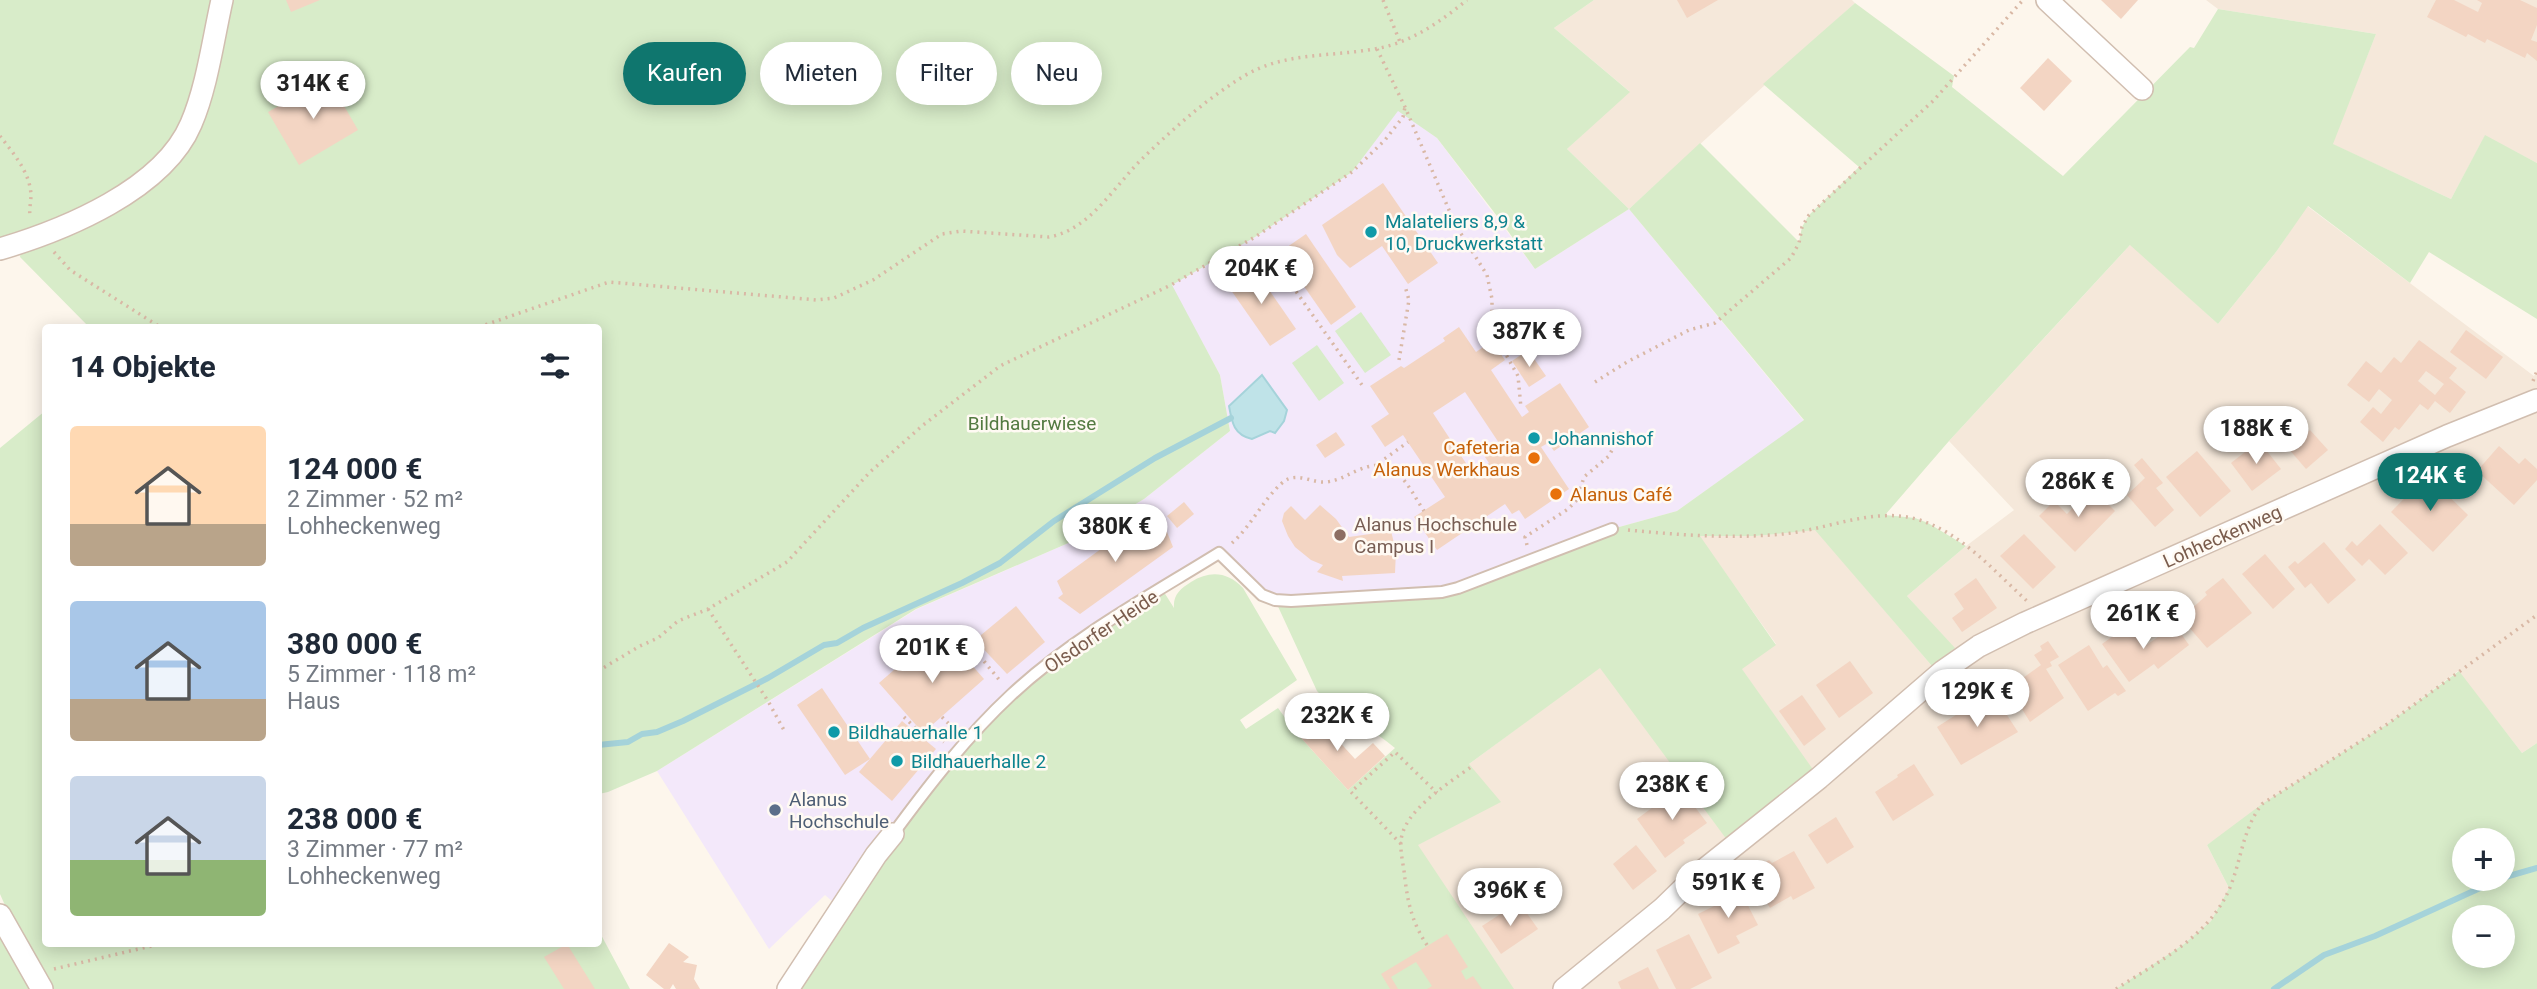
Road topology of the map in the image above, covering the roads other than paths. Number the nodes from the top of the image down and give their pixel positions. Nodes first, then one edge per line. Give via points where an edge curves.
1 (222, 0) edge
2 (2047, 0) edge
3 (2142, 89) dead end
4 (0, 249) edge
5 (2537, 400) edge
6 (1612, 529) road end
7 (893, 834) joint
8 (0, 915) edge
9 (38, 980) edge
10 (788, 989) edge
11 (1564, 989) edge

1 - 4 street via 198,107 179,147 106,206 40,237
2 - 3 street
5 - 11 street, Lohheckenweg via 1991,639 1943,671
6 - 7 lane, Olsdorfer Heide via 1442,592 1275,600 1262,595 1219,553 1086,638 1011,695 957,752
7 - 10 street, Olsdorfer Heide
8 - 9 street

